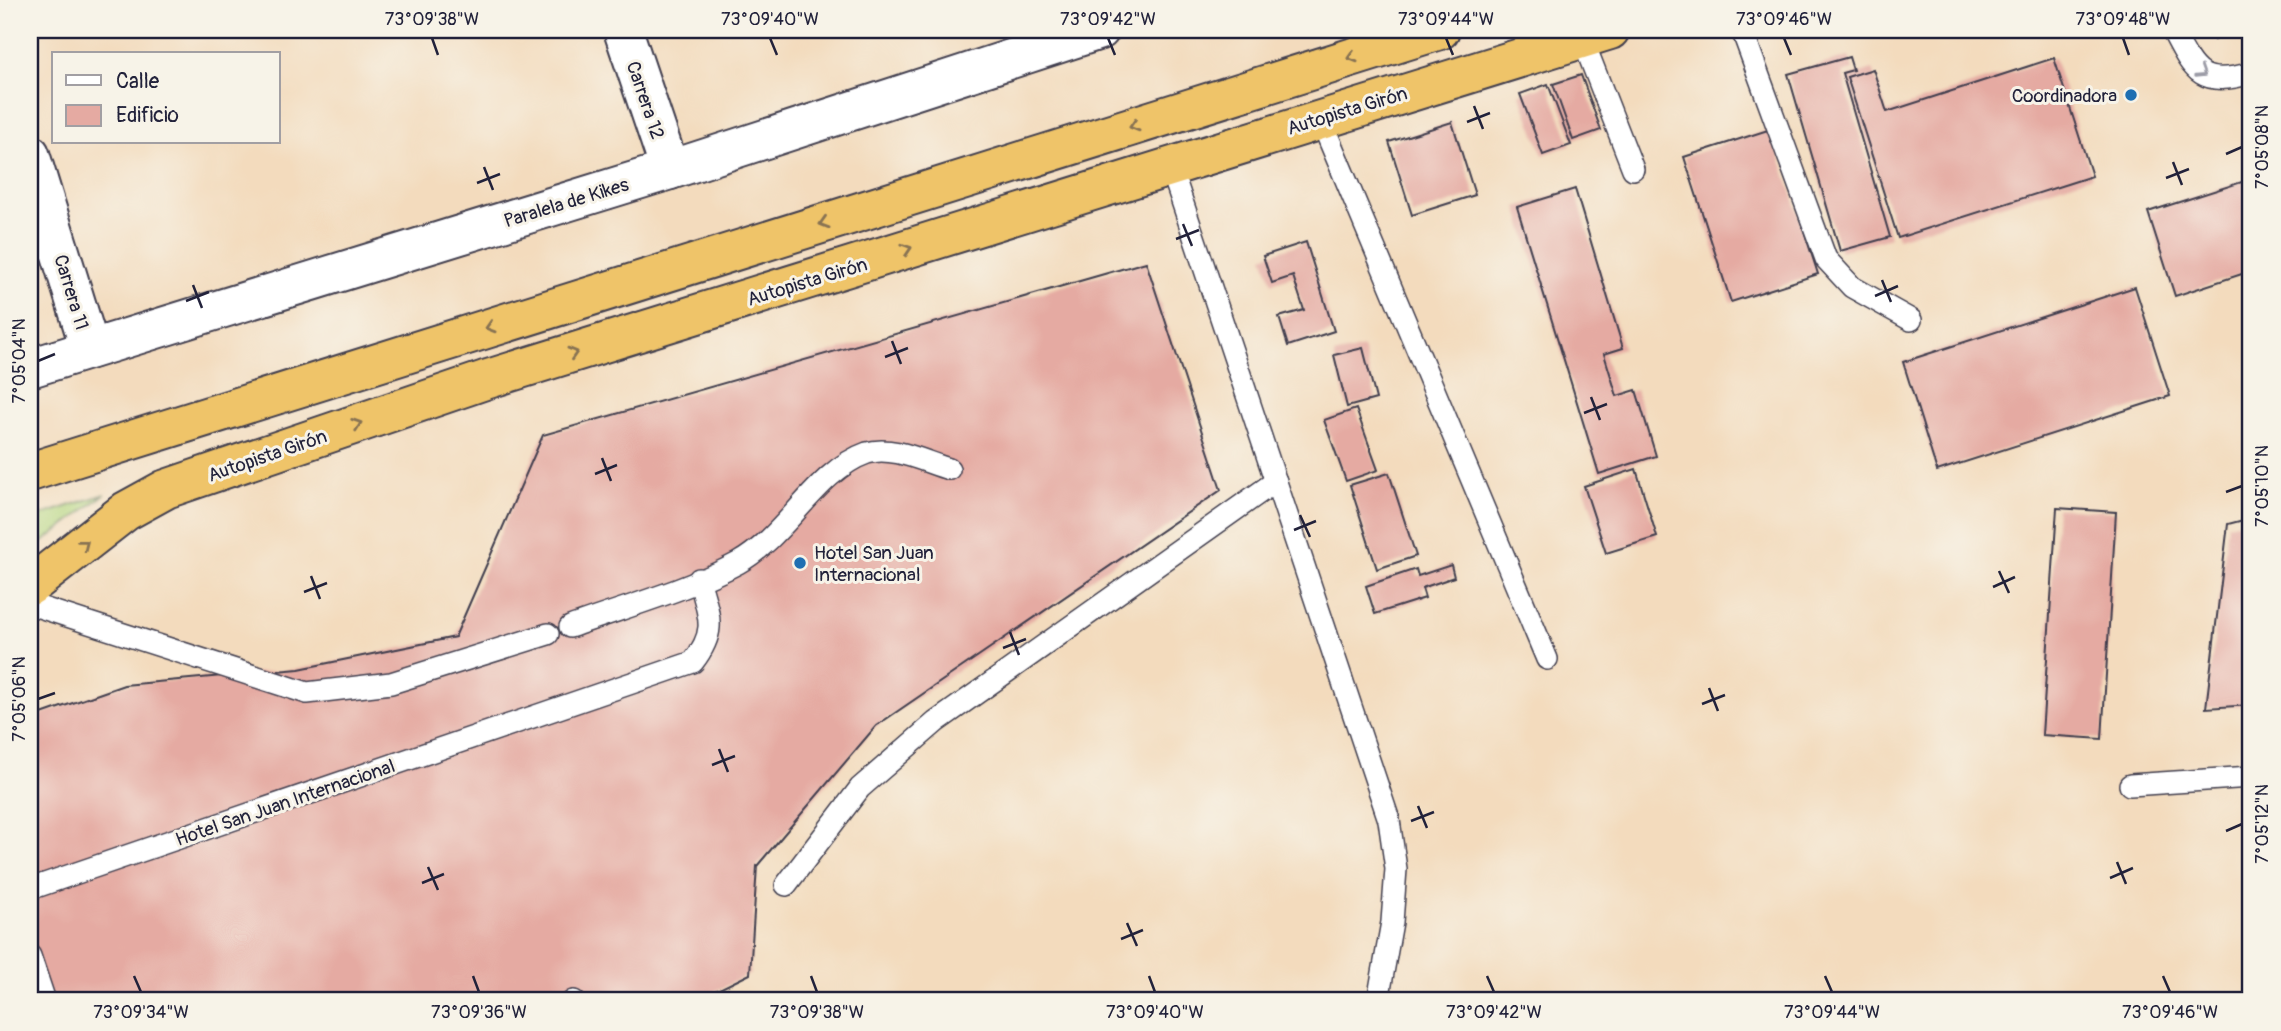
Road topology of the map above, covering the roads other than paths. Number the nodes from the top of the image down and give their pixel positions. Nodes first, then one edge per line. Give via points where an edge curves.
1 (622, 30) edge
2 (1100, 30) edge
3 (1440, 30) edge
4 (1742, 30) edge
5 (2172, 30) edge
6 (1596, 34) edge
7 (2251, 73) edge
8 (1320, 118) junction
9 (30, 155) edge
10 (1170, 165) junction
11 (1633, 169) dead end
12 (670, 170) junction
13 (1910, 320) dead end
14 (90, 349) junction
15 (30, 368) edge
16 (949, 469) dead end
17 (30, 472) edge
18 (1276, 481) junction
19 (699, 579) junction
20 (30, 586) edge
21 (30, 604) edge
22 (569, 627) dead end
23 (548, 634) dead end
24 (1547, 659) dead end
25 (2251, 777) edge
26 (2130, 785) dead end
27 (786, 885) dead end
28 (30, 889) edge
29 (30, 957) edge
30 (45, 1001) edge
31 (1378, 1001) edge

1 - 12 street, Carrera 12
2 - 12 street, Paralela de Kikes
3 -> 17 highway
4 - 13 lane via 1826,259 1852,287
5 -> 7 lane via 2192,68 2208,79
6 - 8 highway, Autopista Girón
6 - 11 lane
8 - 10 highway, Autopista Girón
8 - 24 lane
9 - 14 street, Carrera 11
10 - 18 lane
20 -> 10 highway, Autopista Girón via 126,511 166,489 485,380
12 - 14 street, Paralela de Kikes
14 - 15 street, Paralela de Kikes
16 - 19 lane via 883,450 867,453 842,465 768,542 738,563
18 - 27 lane via 936,722 860,788
18 - 31 lane via 1389,820 1396,869
19 - 22 lane
19 - 28 lane, Hotel San Juan Internacional via 711,622 708,643 693,662
21 - 23 lane via 307,693 391,683
25 - 26 lane
29 - 30 lane

